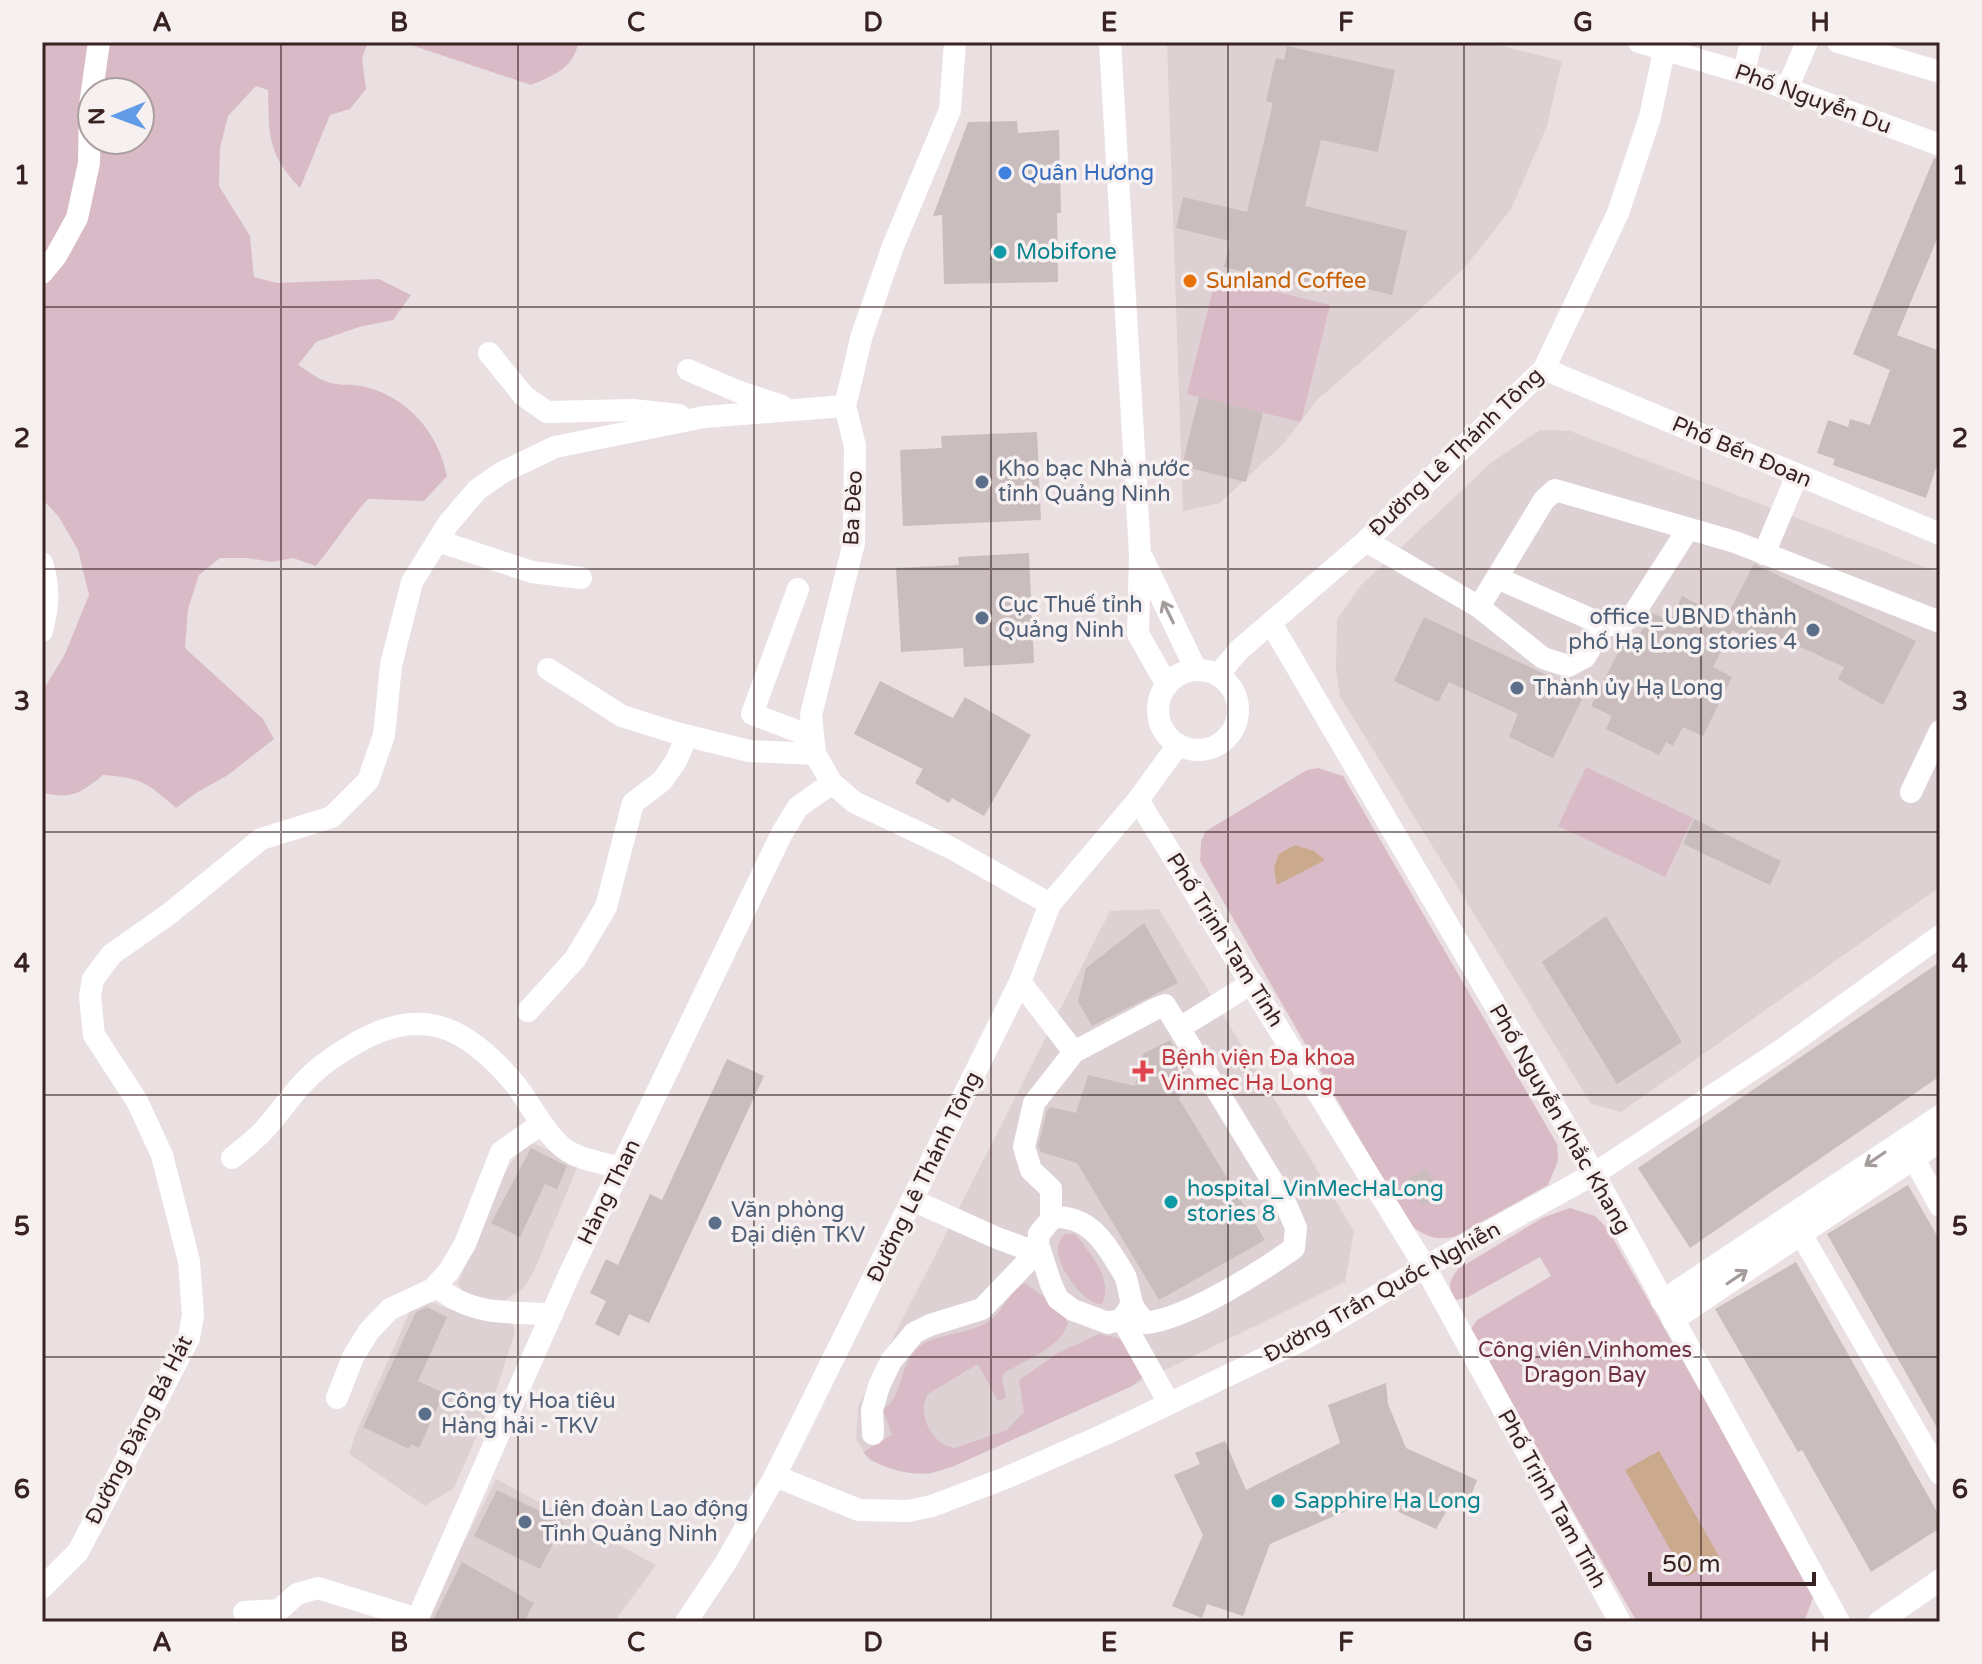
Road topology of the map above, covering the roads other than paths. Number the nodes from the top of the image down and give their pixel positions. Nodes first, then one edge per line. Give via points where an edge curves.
1 (99, 42) edge
2 (955, 42) edge
3 (1110, 42) edge
4 (1639, 42) edge
5 (1751, 42) edge
6 (1807, 42) edge
7 (1838, 42) edge
8 (1666, 45) edge
9 (1940, 72) edge
10 (1744, 73) junction
11 (1787, 89) junction
12 (1940, 145) edge
13 (42, 273) edge
14 (489, 353) dead end
15 (1544, 369) junction
16 (688, 370) dead end
17 (845, 406) junction
18 (794, 410) junction
19 (704, 417) junction
20 (1797, 475) junction
21 (1688, 529) junction
22 (1940, 534) edge
23 (438, 541) junction
24 (1366, 541) junction
25 (1140, 554) junction
26 (1764, 554) junction
27 (42, 563) edge
28 (581, 578) dead end
29 (1497, 578) junction
30 (798, 589) dead end
31 (1479, 607) junction
32 (1940, 622) edge
33 (1271, 623) junction
34 (1604, 625) junction
35 (42, 631) edge
36 (548, 669) dead end
37 (1207, 673) junction
38 (1167, 685) junction
39 (1940, 731) edge
40 (687, 736) junction
41 (1178, 745) junction
42 (814, 746) junction
43 (832, 783) junction
44 (1911, 792) dead end
45 (1138, 800) junction
46 (1050, 904) junction
47 (1940, 936) edge
48 (1020, 982) junction
49 (1252, 983) junction
50 (528, 1011) dead end
51 (1181, 1027) junction
52 (1074, 1052) junction
53 (1940, 1116) edge
54 (541, 1124) junction
55 (1940, 1141) edge
56 (232, 1158) dead end
57 (1914, 1159) junction
58 (620, 1168) junction
59 (1594, 1174) junction
60 (912, 1200) junction
61 (1940, 1206) edge
62 (1051, 1220) junction
63 (1801, 1234) junction
64 (1040, 1254) junction
65 (1425, 1267) junction
66 (436, 1286) junction
67 (1668, 1311) junction
68 (1126, 1313) junction
69 (552, 1314) junction
70 (337, 1398) dead end
71 (1169, 1403) junction
72 (873, 1434) dead end
73 (1940, 1474) edge
74 (775, 1476) junction
75 (1940, 1580) edge
76 (42, 1588) edge
77 (244, 1612) dead end
78 (417, 1620) edge
79 (686, 1622) edge
80 (1620, 1622) edge
81 (1839, 1622) edge
82 (1879, 1622) edge

1 - 13 street via 89,163 77,218
2 - 17 street, Ba Đèo via 950,110 893,246 862,335
3 - 25 street
4 - 8 street, Phố Nguyễn Du
5 - 10 street
6 - 11 street
7 - 9 street
8 - 10 street, Phố Nguyễn Du
8 - 15 street, Đường Lê Thánh Tông via 1650,117 1618,213
10 - 11 street, Phố Nguyễn Du
11 - 12 street, Phố Nguyễn Du
14 - 19 street via 524,396 547,412 633,410
15 - 20 street, Phố Bến Đoan
15 - 24 street, Đường Lê Thánh Tông
16 - 18 street
17 - 18 street, Đường Đặng Bá Hát
17 - 42 street, Ba Đèo via 855,446 854,543 811,715
18 - 19 street, Đường Đặng Bá Hát
19 - 23 street, Đường Đặng Bá Hát via 555,447 477,490
20 - 22 street, Phố Bến Đoan
20 - 26 street
21 - 26 street
21 - 29 street via 1555,490
21 - 34 street via 1633,615 1620,625
23 - 28 street via 532,572
23 - 76 street, Đường Đặng Bá Hát via 412,582 391,665 384,735 368,781 332,817 261,839 112,954 93,979 94,1035 137,1101 162,1155 189,1261 193,1315 189,1338 78,1552
24 - 31 street
24 - 33 street, Đường Lê Thánh Tông
37 -> 25 street
25 - 38 street via 1138,634
26 - 32 street
27 - 35 street via 48,580
29 - 31 street
29 - 34 street
30 - 42 street via 752,714
31 - 34 street via 1543,658 1568,666 1585,657
33 - 37 street, Đường Lê Thánh Tông
33 - 59 street, Phố Nguyễn Khắc Khang
36 - 40 street via 622,716
37 - 38 street via 1175,677
37 - 41 street via 1234,691 1236,725 1212,748
38 - 41 street via 1159,718
39 - 44 street
40 - 42 street via 749,751
40 - 50 street via 662,781 633,803 606,907 575,959
41 - 45 street, Đường Lê Thánh Tông
42 - 43 street
43 - 46 street via 854,802
43 - 58 street, Hàng Than via 798,807 782,833
45 - 46 street, Đường Lê Thánh Tông
45 - 49 street, Phố Trịnh Tam Tỉnh
46 - 48 street, Đường Lê Thánh Tông
47 - 59 street, Đường Trần Quốc Nghiễn via 1783,1049
48 - 52 street
48 - 60 street, Đường Lê Thánh Tông
49 - 51 street
49 - 65 street, Phố Trịnh Tam Tỉnh
51 - 52 street via 1165,1005
51 - 68 street via 1285,1202 1296,1228 1294,1248 1261,1272 1164,1321 1146,1323
52 - 62 street via 1034,1103 1024,1147 1031,1170 1051,1189
53 -> 67 street
54 - 56 street via 527,1098 483,1050 446,1029 400,1023 368,1035 305,1081
54 - 58 street via 571,1153
54 - 66 street via 501,1152 465,1244
55 - 57 street
57 - 61 street
57 - 63 street
58 - 69 street, Hàng Than
59 - 65 street, Đường Trần Quốc Nghiễn
59 - 67 street, Phố Nguyễn Khắc Khang
60 - 64 street
60 - 74 street, Đường Lê Thánh Tông
62 - 64 street via 1039,1234
62 - 68 street via 1069,1217 1087,1225 1106,1244 1125,1276
67 -> 63 street
63 - 73 street
64 - 68 street via 1058,1299 1073,1310 1108,1323
64 - 72 street via 982,1309 914,1333 879,1386
65 - 71 street, Đường Trần Quốc Nghiễn via 1304,1339
65 - 80 street, Phố Trịnh Tam Tỉnh
66 - 69 street via 471,1308
66 - 70 street via 390,1309 369,1331
67 - 81 street, Phố Nguyễn Khắc Khang
68 - 71 street
69 - 78 street, Hàng Than
71 - 74 street, Đường Trần Quốc Nghiễn via 1008,1477 908,1511 859,1510
74 - 79 street, Đường Lê Thánh Tông
75 - 82 street
77 - 78 street via 279,1610 297,1594 318,1588

